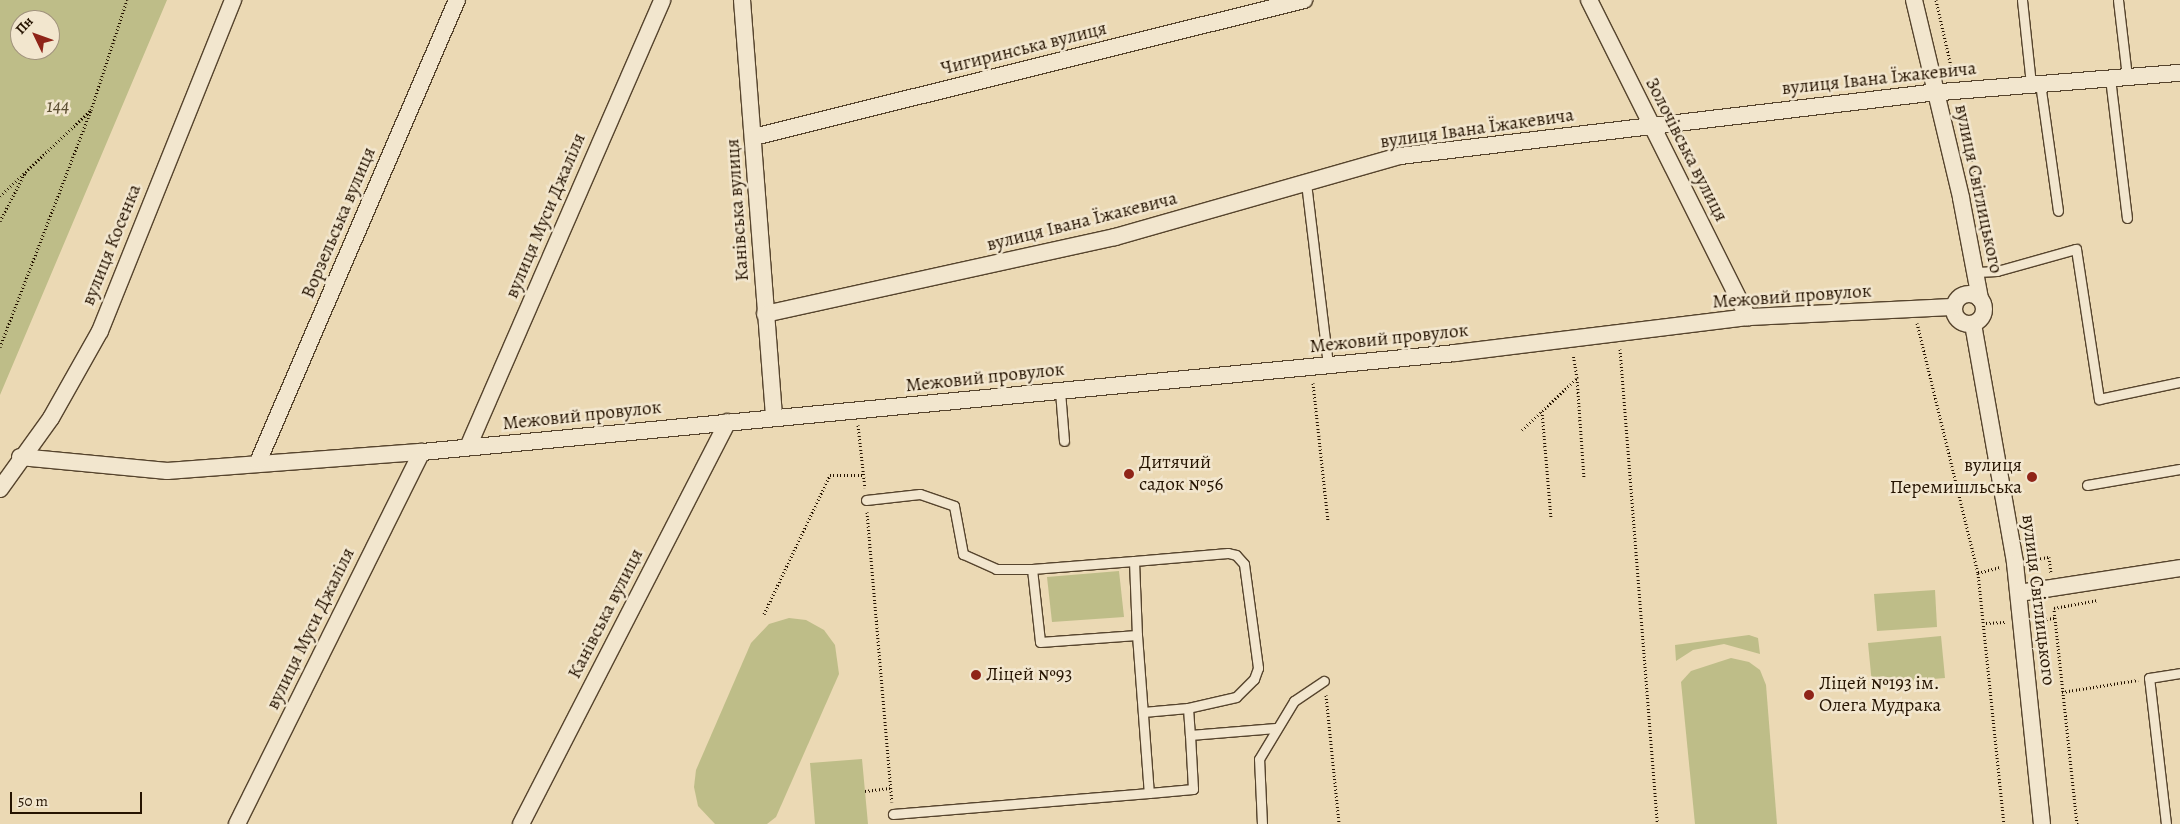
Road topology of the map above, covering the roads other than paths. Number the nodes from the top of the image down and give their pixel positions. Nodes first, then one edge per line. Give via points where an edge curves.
1 (233, 0) edge
2 (457, 0) edge
3 (662, 0) edge
4 (742, 0) edge
5 (1304, 0) edge
6 (1590, 0) edge
7 (1914, 0) edge
8 (2022, 0) edge
9 (2118, 0) edge
10 (2180, 73) edge
11 (2127, 77) junction
12 (2110, 78) junction
13 (2035, 83) junction
14 (1936, 93) junction
15 (1651, 126) junction
16 (754, 137) junction
17 (1306, 183) junction
18 (2058, 211) dead end
19 (2127, 218) dead end
20 (1977, 272) junction
21 (1980, 300) junction
22 (1954, 307) junction
23 (765, 314) junction
24 (1748, 318) junction
25 (1973, 324) junction
26 (1328, 365) junction
27 (2180, 382) edge
28 (1060, 391) junction
29 (774, 417) junction
30 (728, 422) junction
31 (1064, 441) dead end
32 (468, 447) junction
33 (422, 452) junction
34 (20, 457) junction
35 (258, 462) junction
36 (2180, 469) edge
37 (2087, 485) dead end
38 (0, 489) edge
39 (866, 500) road end
40 (1134, 561) junction
41 (2180, 568) edge
42 (1032, 569) junction
43 (2019, 593) junction
44 (1137, 635) junction
45 (2180, 673) edge
46 (1324, 681) road end
47 (1188, 708) junction
48 (1143, 712) junction
49 (1276, 728) junction
50 (1190, 735) junction
51 (1149, 792) junction
52 (893, 814) road end
53 (237, 824) edge
54 (521, 824) edge
55 (1262, 824) edge
56 (2042, 824) edge
57 (2166, 824) edge

1 - 34 street, вулиця Косенка via 100,331 51,418
2 - 35 street, Ворзельська вулиця
3 - 32 street, вулиця Муси Джаліля
4 - 16 street, Канівська вулиця
5 - 16 street, Чигиринська вулиця
6 - 15 street, Золочівська вулиця
7 - 14 street, вулиця Світлицького
8 - 13 lane
9 - 11 lane
10 - 11 street, вулиця Івана Їжакевича
11 - 12 street, вулиця Івана Їжакевича
12 - 13 street, вулиця Івана Їжакевича
12 - 19 lane
13 - 14 street, вулиця Івана Їжакевича
13 - 18 lane
14 - 15 street, вулиця Івана Їжакевича
14 - 20 street, вулиця Світлицького
15 - 17 street, вулиця Івана Їжакевича via 1400,156
15 - 24 street, Золочівська вулиця
16 - 23 street, Канівська вулиця
17 - 23 street, вулиця Івана Їжакевича via 1115,237
17 - 26 lane
20 - 21 street, вулиця Світлицького
20 - 27 lane via 1997,271 2076,249 2100,399
21 - 22 street via 1966,294
21 - 25 street via 1983,313
22 - 24 street, Межовий провулок
22 - 25 street via 1959,321
23 - 29 street, Канівська вулиця
24 - 26 street, Межовий провулок
25 - 43 street, вулиця Світлицького
26 - 28 street, Межовий провулок
28 - 29 street, Межовий провулок
28 - 31 lane
29 - 30 street, Межовий провулок
30 - 32 street, Межовий провулок
30 - 54 street, Канівська вулиця
32 - 33 street, Межовий провулок
33 - 35 street, Межовий провулок
33 - 53 street, вулиця Муси Джаліля
34 - 35 street, Межовий провулок via 167,471
34 - 38 street, вулиця Косенка
36 - 37 lane
39 - 42 lane via 920,494 954,506 963,554 996,569
40 - 42 lane
40 - 44 lane
40 - 47 lane via 1228,553 1236,554 1244,564 1258,668 1254,679 1236,697
41 - 43 street
42 - 44 lane via 1040,642
43 - 56 street, вулиця Світлицького
44 - 48 lane
45 - 57 lane via 2149,678
46 - 49 lane via 1294,701
47 - 48 lane
47 - 50 lane
48 - 51 lane
49 - 50 lane
49 - 55 lane via 1259,760
50 - 51 lane via 1193,788
51 - 52 lane

